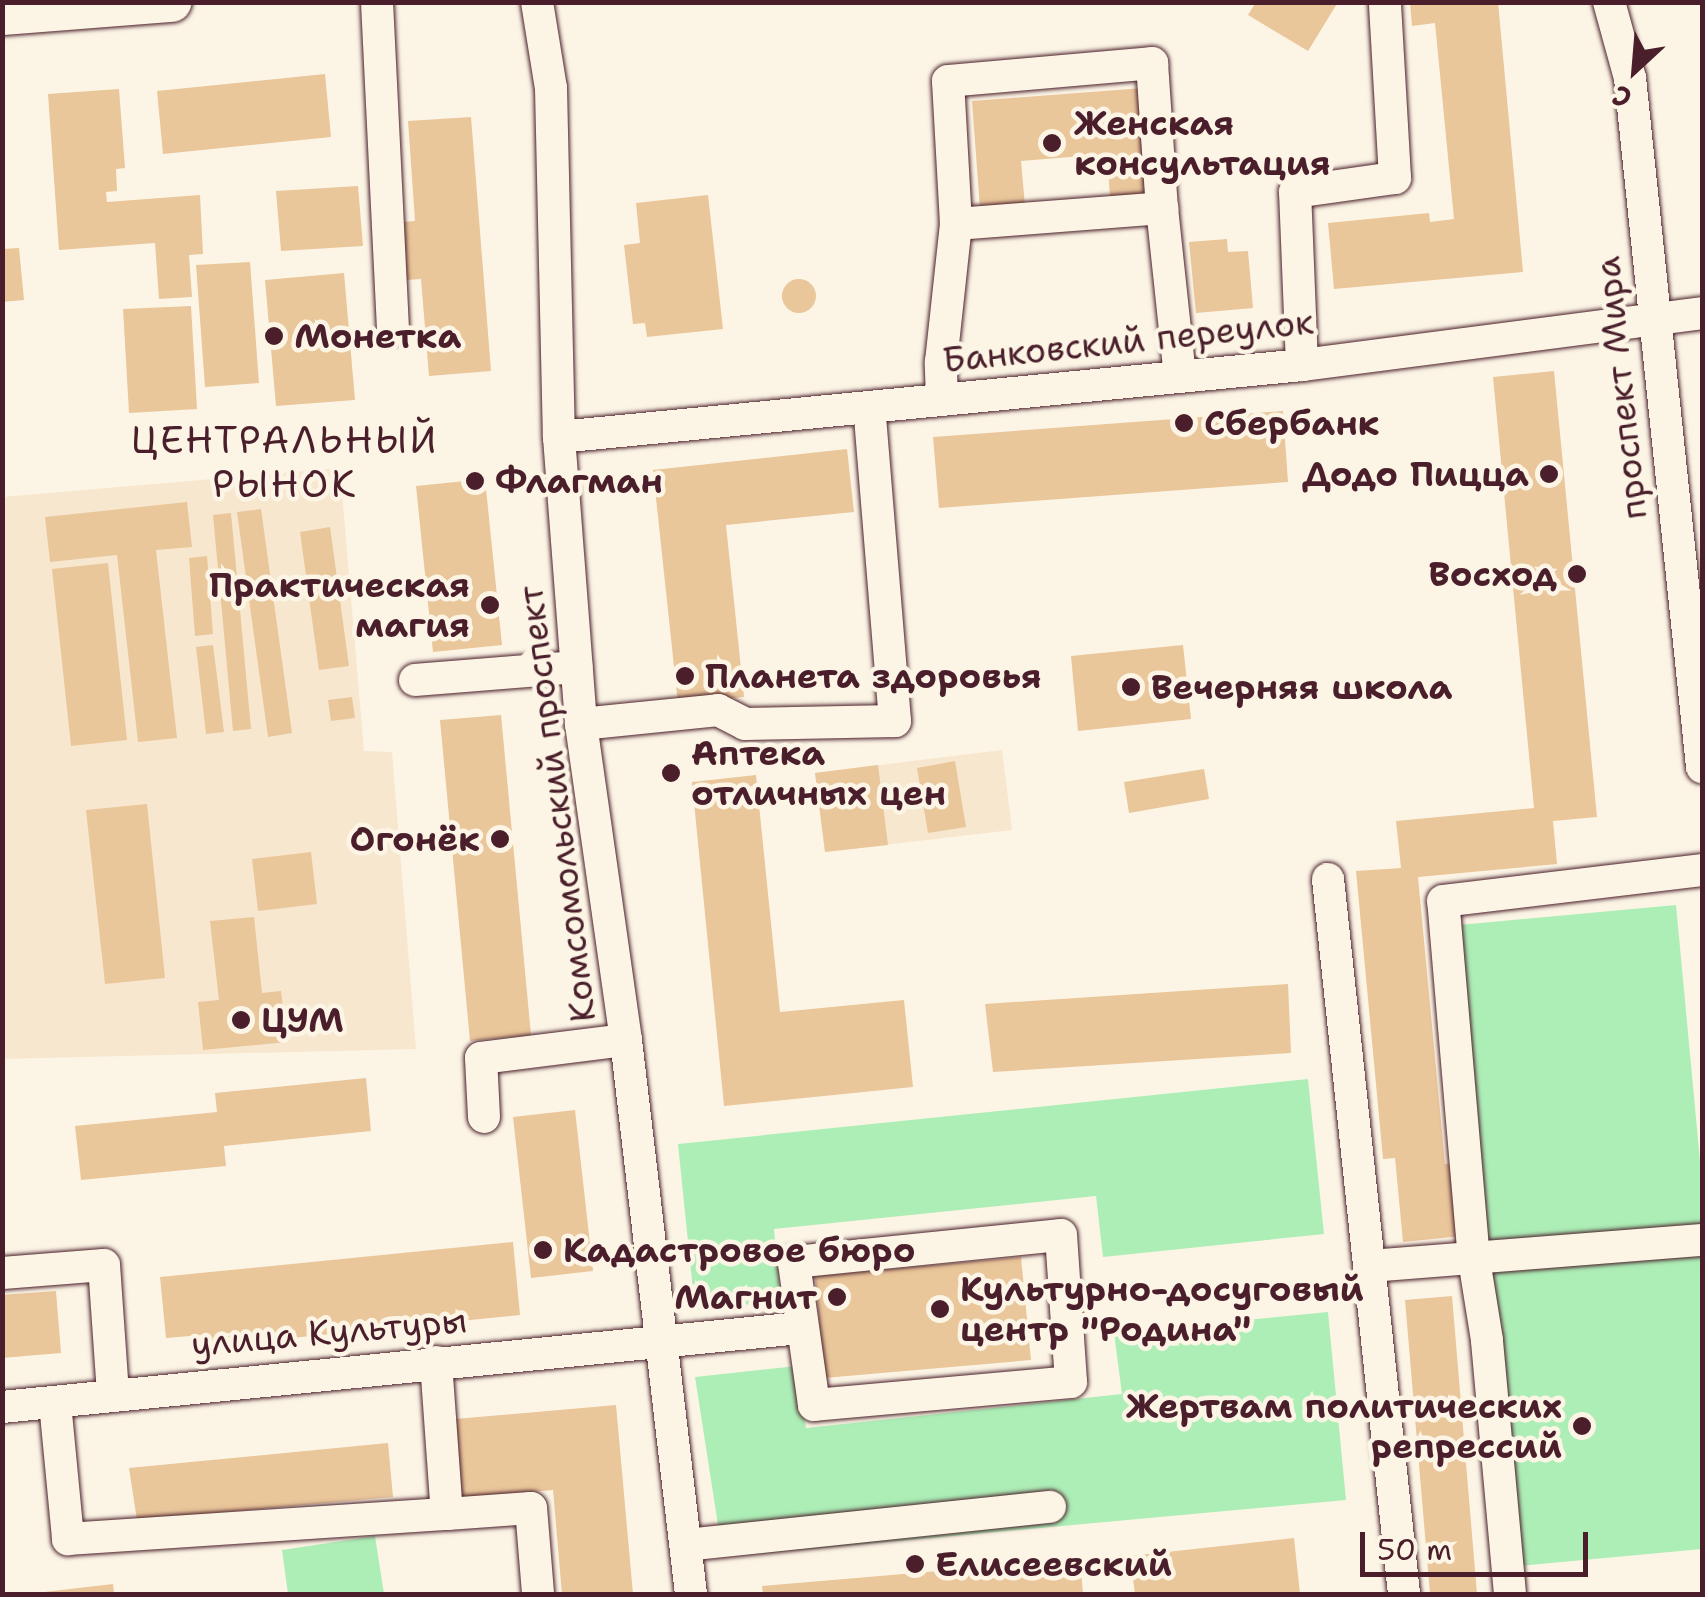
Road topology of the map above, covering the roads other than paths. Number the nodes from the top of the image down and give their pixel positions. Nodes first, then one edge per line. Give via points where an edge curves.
1 (172, 2) edge
2 (376, 2) edge
3 (538, 2) edge
4 (1386, 2) edge
5 (1609, 2) edge
6 (105, 5) edge
7 (2, 14) edge
8 (1162, 208) junction
9 (956, 224) junction
10 (1702, 313) edge
11 (1653, 322) junction
12 (393, 330) dead end
13 (1302, 365) junction
14 (1180, 376) junction
15 (942, 400) junction
16 (869, 407) junction
17 (559, 437) junction
18 (576, 668) junction
19 (415, 680) dead end
20 (581, 724) junction
21 (1702, 768) edge
22 (1702, 870) edge
23 (1328, 879) dead end
24 (626, 1040) junction
25 (484, 1117) dead end
26 (1702, 1240) edge
27 (1474, 1260) junction
28 (1370, 1266) junction
29 (2, 1273) edge
30 (800, 1328) junction
31 (663, 1342) junction
32 (436, 1362) junction
33 (113, 1394) junction
34 (55, 1403) junction
35 (2, 1407) edge
36 (1050, 1507) dead end
37 (447, 1514) junction
38 (686, 1545) junction
39 (538, 1594) edge
40 (691, 1594) edge
41 (1404, 1594) edge
42 (1510, 1594) edge

1 - 6 main road
2 - 12 street
3 - 17 street, Комсомольский проспект via 551,88
4 - 13 street via 1395,178 1295,192
5 - 11 street, проспект Мира via 1630,78
6 - 7 main road
8 - 9 street
8 - 9 street via 1152,63 948,81
8 - 14 street
9 - 15 street
10 - 11 street, Банковский переулок
11 - 13 street, Банковский переулок
11 - 21 street, проспект Мира
13 - 14 street, Банковский переулок
14 - 15 street, Банковский переулок
15 - 16 street, Банковский переулок
16 - 17 street, Банковский переулок
16 - 20 street via 894,721 745,724 718,710
17 - 18 street, Комсомольский проспект
18 - 19 street
18 - 20 street, Комсомольский проспект
20 - 24 street, Комсомольский проспект
22 - 27 street via 1444,901
23 - 28 street
24 - 25 street via 481,1058
24 - 31 street, Комсомольский проспект
26 - 27 street
27 - 28 street
27 - 42 street
28 - 41 street
29 - 33 street via 104,1265
30 - 30 street via 794,1262 1061,1235 1071,1382 814,1405
30 - 31 street, улица Культуры
31 - 32 street, улица Культуры
31 - 38 street, Комсомольский проспект
32 - 33 street, улица Культуры
32 - 37 street
33 - 34 street, улица Культуры
34 - 35 street, улица Культуры
34 - 37 street via 68,1539
36 - 38 street
37 - 39 street via 531,1508
38 - 40 street, Комсомольский проспект

